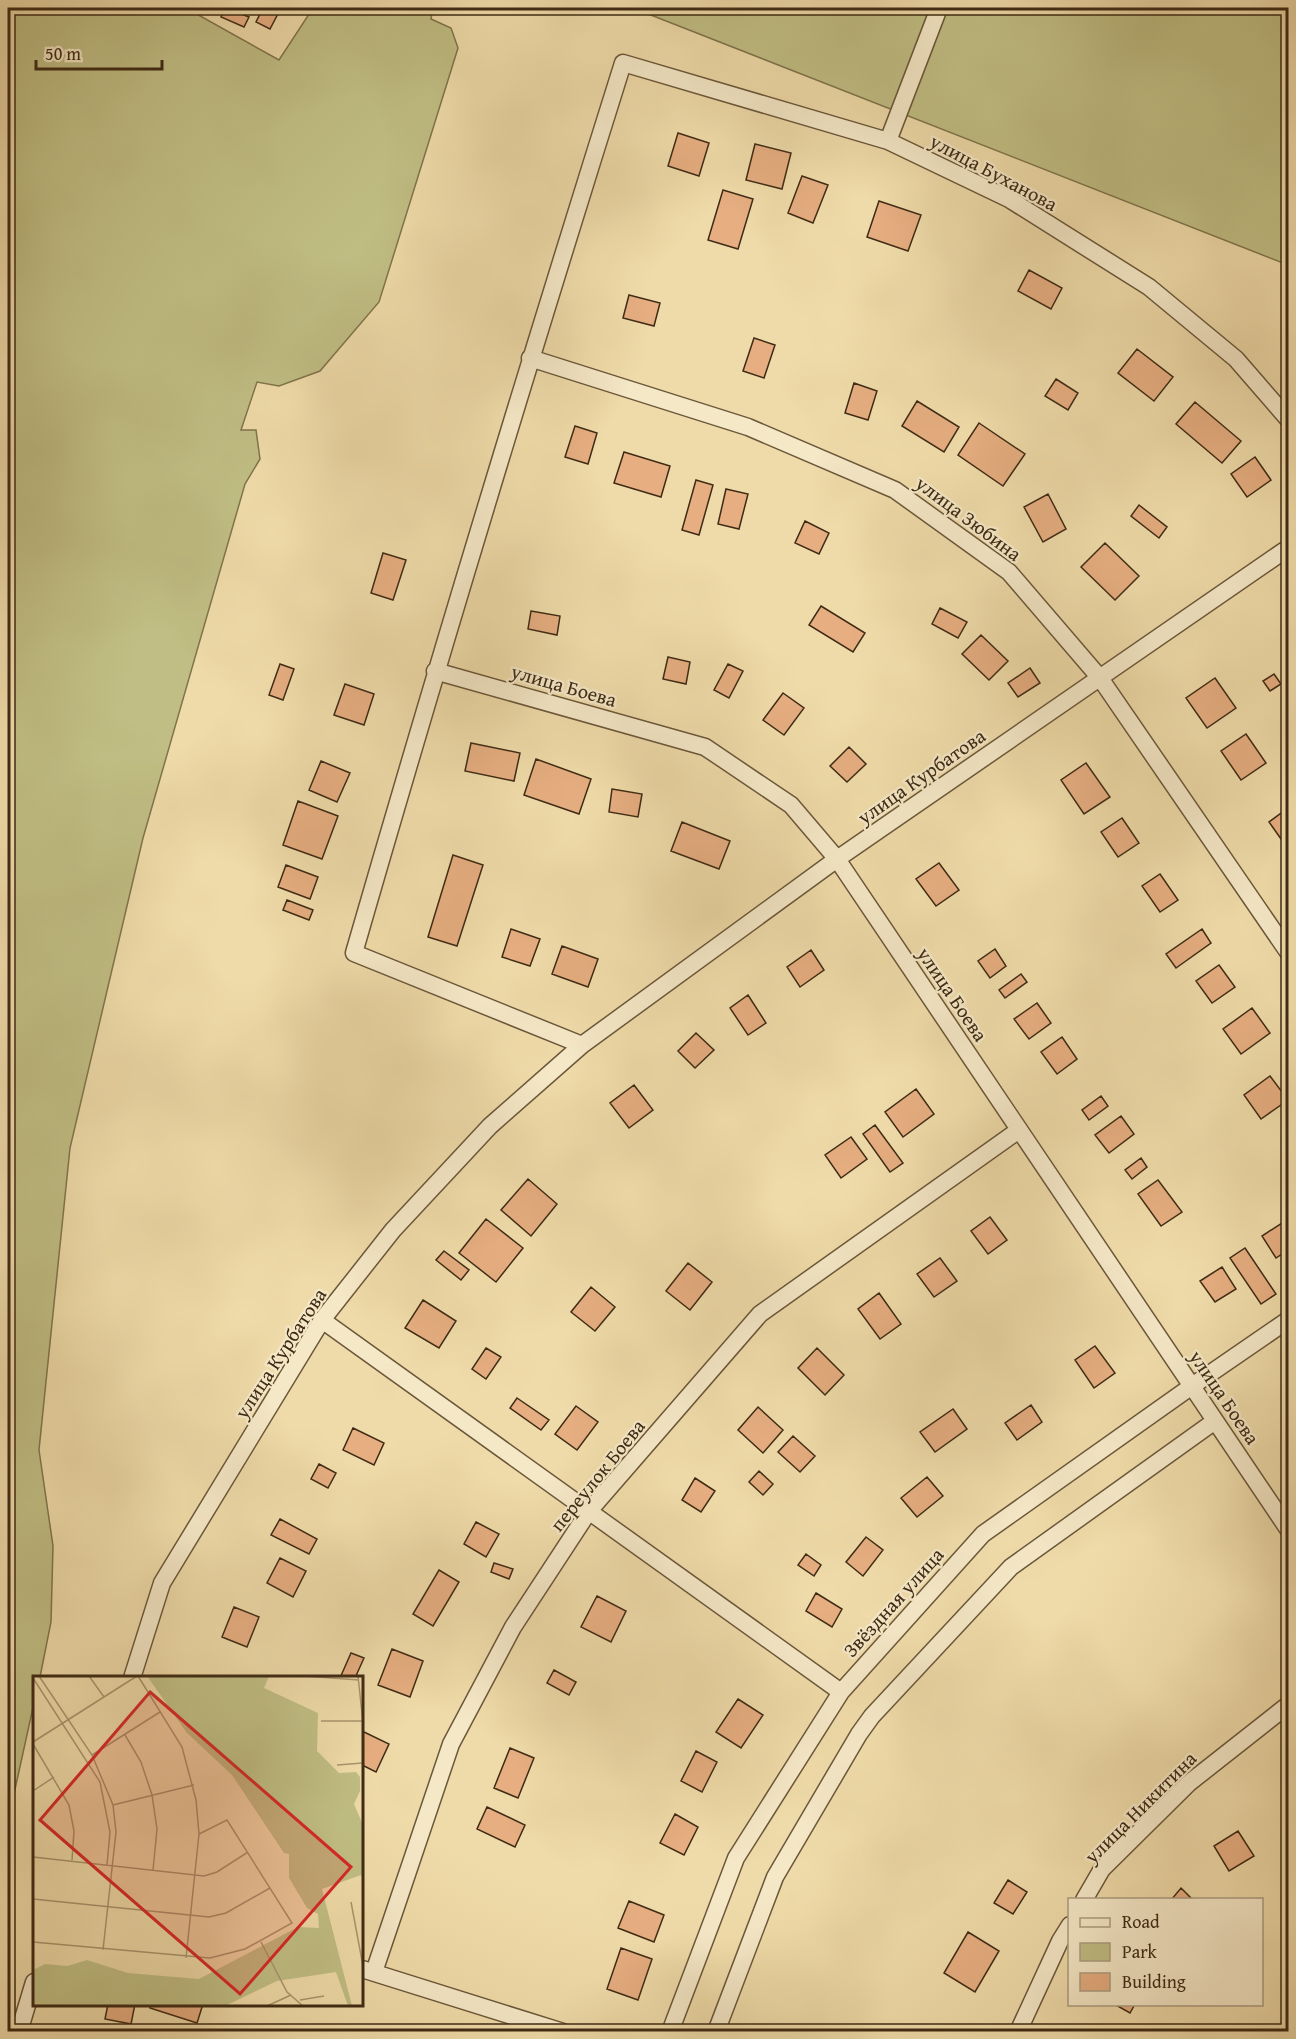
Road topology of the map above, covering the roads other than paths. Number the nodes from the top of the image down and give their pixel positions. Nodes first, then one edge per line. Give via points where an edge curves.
1 (939, 8) edge
2 (888, 141) junction
3 (530, 358) junction
4 (1288, 418) edge
5 (1288, 548) edge
6 (435, 671) junction
7 (1100, 678) junction
8 (837, 860) junction
9 (1288, 952) edge
10 (582, 1045) junction
11 (1019, 1130) junction
12 (322, 1320) junction
13 (1288, 1320) edge
14 (1192, 1386) junction
15 (1215, 1421) junction
16 (589, 1511) junction
17 (1288, 1529) edge
18 (132, 1676) edge
19 (841, 1692) junction
20 (1288, 1706) edge
21 (1085, 1898) edge
22 (1068, 1928) edge
23 (368, 1970) edge
24 (33, 1985) edge
25 (19, 2031) edge
26 (563, 2031) edge
27 (670, 2031) edge
28 (716, 2031) edge
29 (1017, 2031) edge

1 - 2 street
2 - 3 street, улица Буханова via 623,63
2 - 4 street, улица Буханова via 1009,199 1149,287 1236,359
3 - 6 street
3 - 7 street, улица Зюбина via 748,427 895,490 1009,572
5 - 7 street, улица Курбатова
6 - 8 street, улица Боева via 705,747 791,805
6 - 10 street via 354,952
7 - 8 street, улица Курбатова
7 - 9 street, улица Зюбина
8 - 10 street, улица Курбатова
8 - 11 street, улица Боева
10 - 12 street, улица Курбатова via 490,1126 393,1230
11 - 14 street, улица Боева
11 - 16 street, переулок Боева via 760,1314
12 - 16 street
12 - 18 street, улица Курбатова via 162,1583
13 - 14 street, Звёздная улица
14 - 15 street, улица Боева
14 - 19 street, Звёздная улица via 983,1534
15 - 17 street, улица Боева
15 - 28 street via 1011,1567 872,1716 775,1877
16 - 19 street
16 - 23 street, переулок Боева via 513,1627 451,1744
19 - 27 street, Звёздная улица via 736,1858
20 - 21 street, улица Никитина via 1189,1783 1102,1869
22 - 29 street
23 - 26 street
24 - 25 street

